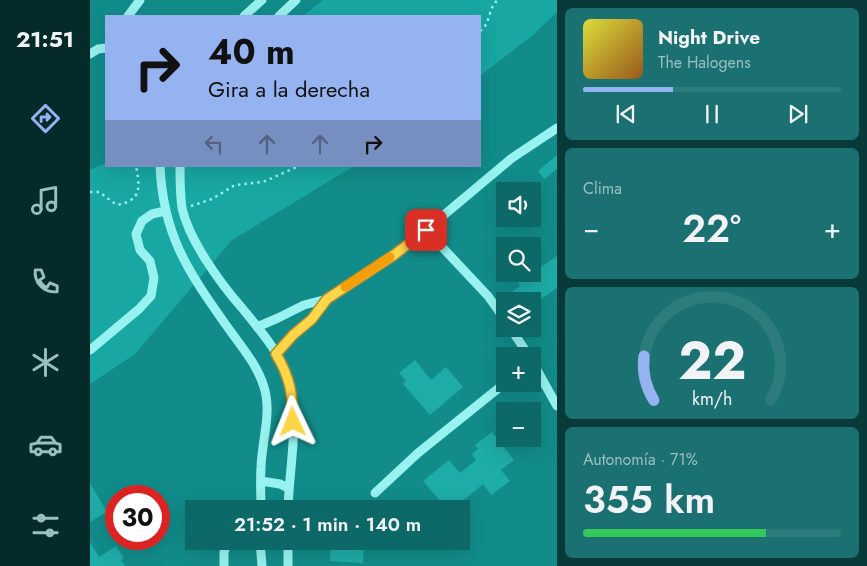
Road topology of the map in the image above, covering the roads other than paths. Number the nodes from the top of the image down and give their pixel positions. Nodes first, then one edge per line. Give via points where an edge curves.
1 (140, 0) edge
2 (262, 0) edge
3 (296, 0) edge
4 (129, 15) edge
5 (245, 15) edge
6 (280, 15) edge
7 (105, 48) edge
8 (90, 54) edge
9 (557, 128) edge
10 (160, 167) edge
11 (180, 167) edge
12 (166, 211) junction
13 (426, 230) junction
14 (327, 299) junction
15 (496, 307) edge
16 (257, 326) junction
17 (90, 350) edge
18 (276, 354) junction
19 (541, 378) edge
20 (496, 390) edge
21 (557, 406) edge
22 (261, 481) junction
23 (288, 488) junction
24 (375, 493) dead end
25 (261, 500) edge
26 (288, 500) edge
27 (225, 550) edge
28 (261, 550) edge
29 (288, 550) edge
30 (224, 566) edge
31 (262, 566) edge
32 (288, 566) edge

1 - 4 street
2 - 5 street
3 - 6 street
7 - 8 street
9 - 13 street via 512,158
10 - 12 street
11 - 16 street via 183,209 190,232 229,294
12 - 17 street via 152,214 142,221 136,234 140,250 150,261 154,278 152,296
12 - 22 street via 184,263 258,370 268,403
13 - 14 street
13 - 15 street
14 - 16 street via 304,305
14 - 18 street via 312,319
16 - 18 street
18 - 23 street via 290,382 293,405
19 - 21 street
20 - 24 street via 418,453
22 - 23 street
22 - 25 street
23 - 26 street
27 - 30 street
28 - 31 street
29 - 32 street

